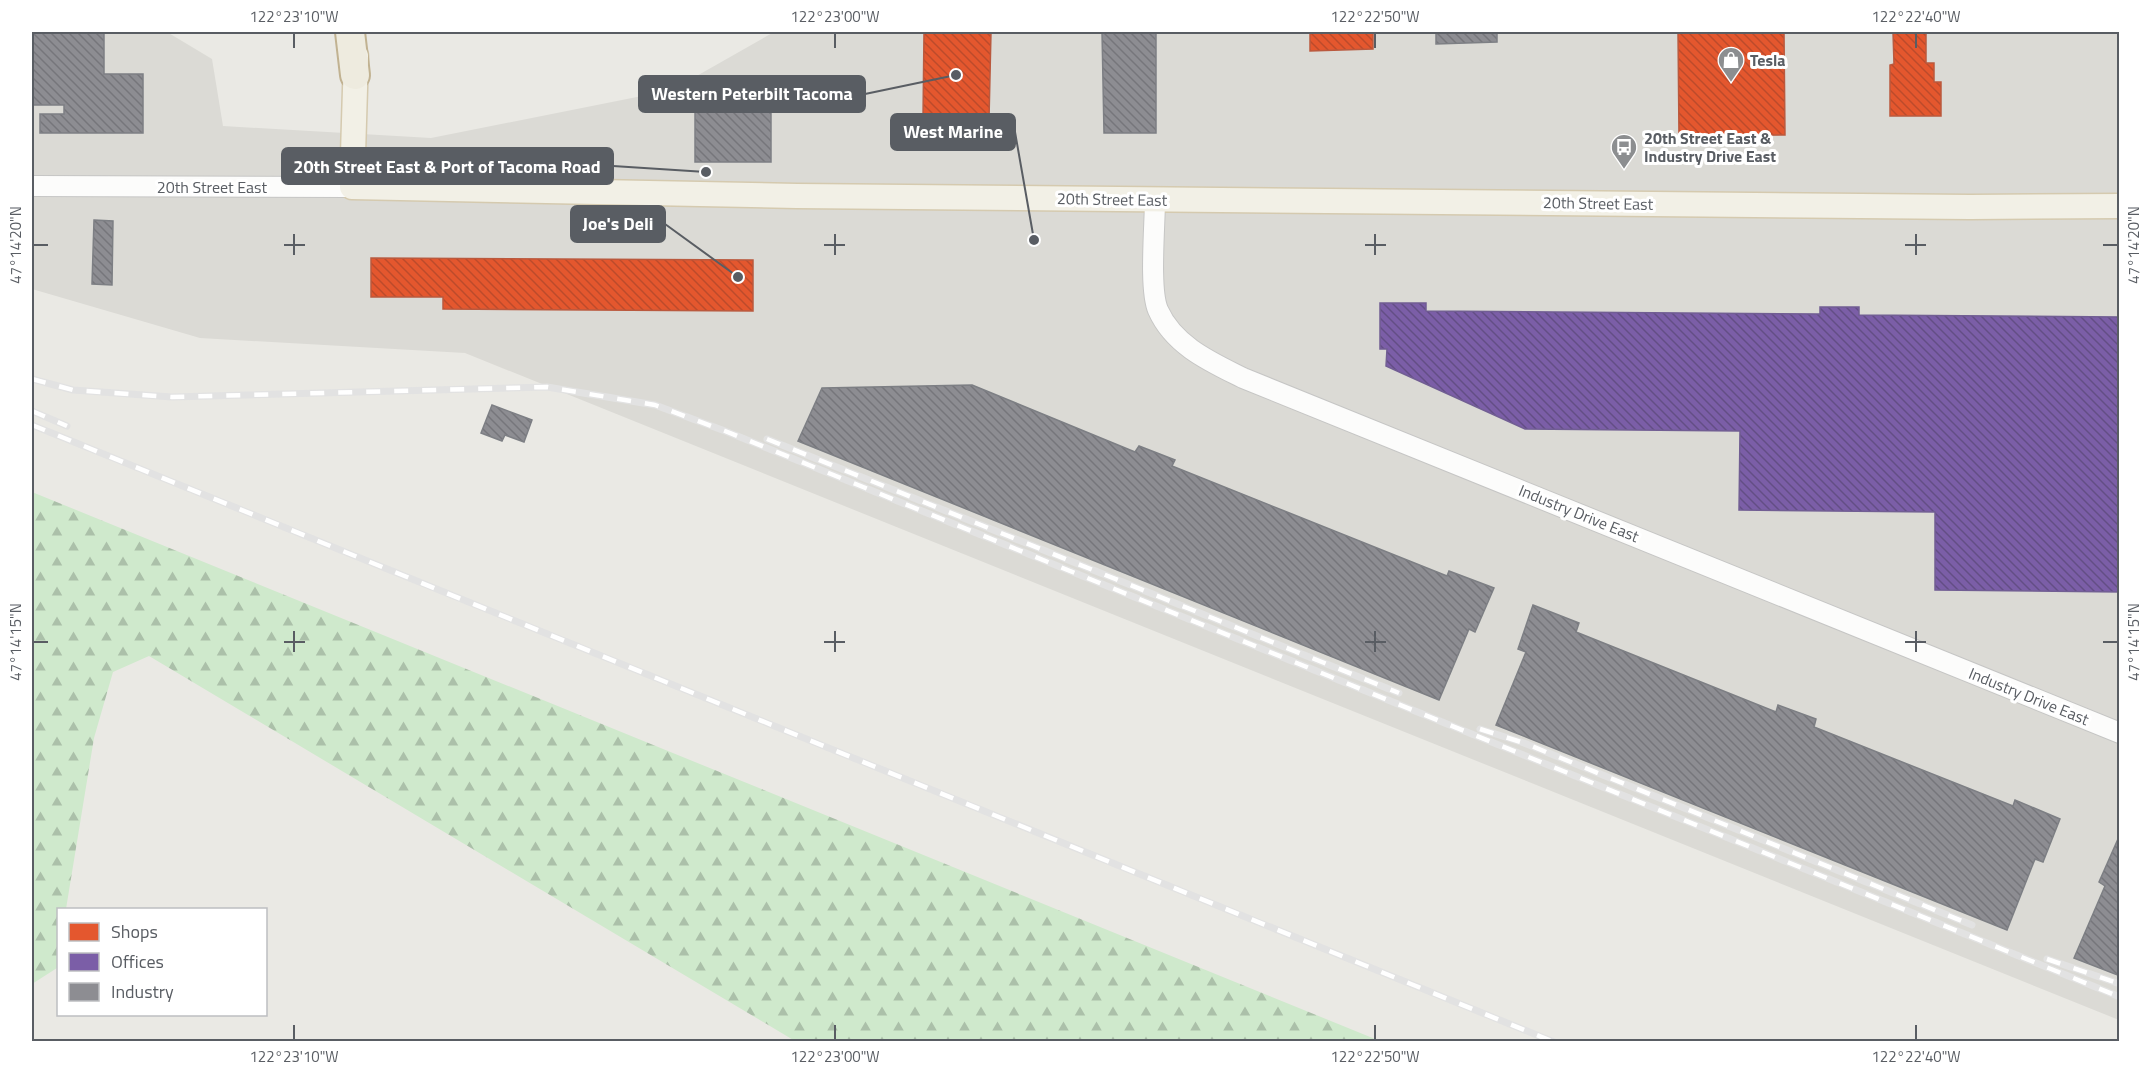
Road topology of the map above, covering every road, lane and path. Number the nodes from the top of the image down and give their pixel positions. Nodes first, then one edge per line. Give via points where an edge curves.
1 (350, 32) edge
2 (357, 32) edge
3 (355, 75) junction
4 (32, 186) edge
5 (352, 187) junction
6 (1155, 199) junction
7 (2120, 207) edge
8 (2120, 733) edge

1 - 3 highway
2 - 3 main road
3 - 5 main road
4 - 5 street, 20th Street East
5 - 6 main road, 20th Street East
6 - 7 main road, 20th Street East
6 - 8 street, Industry Drive East via 1158,309 1182,342 1202,357 1244,378

